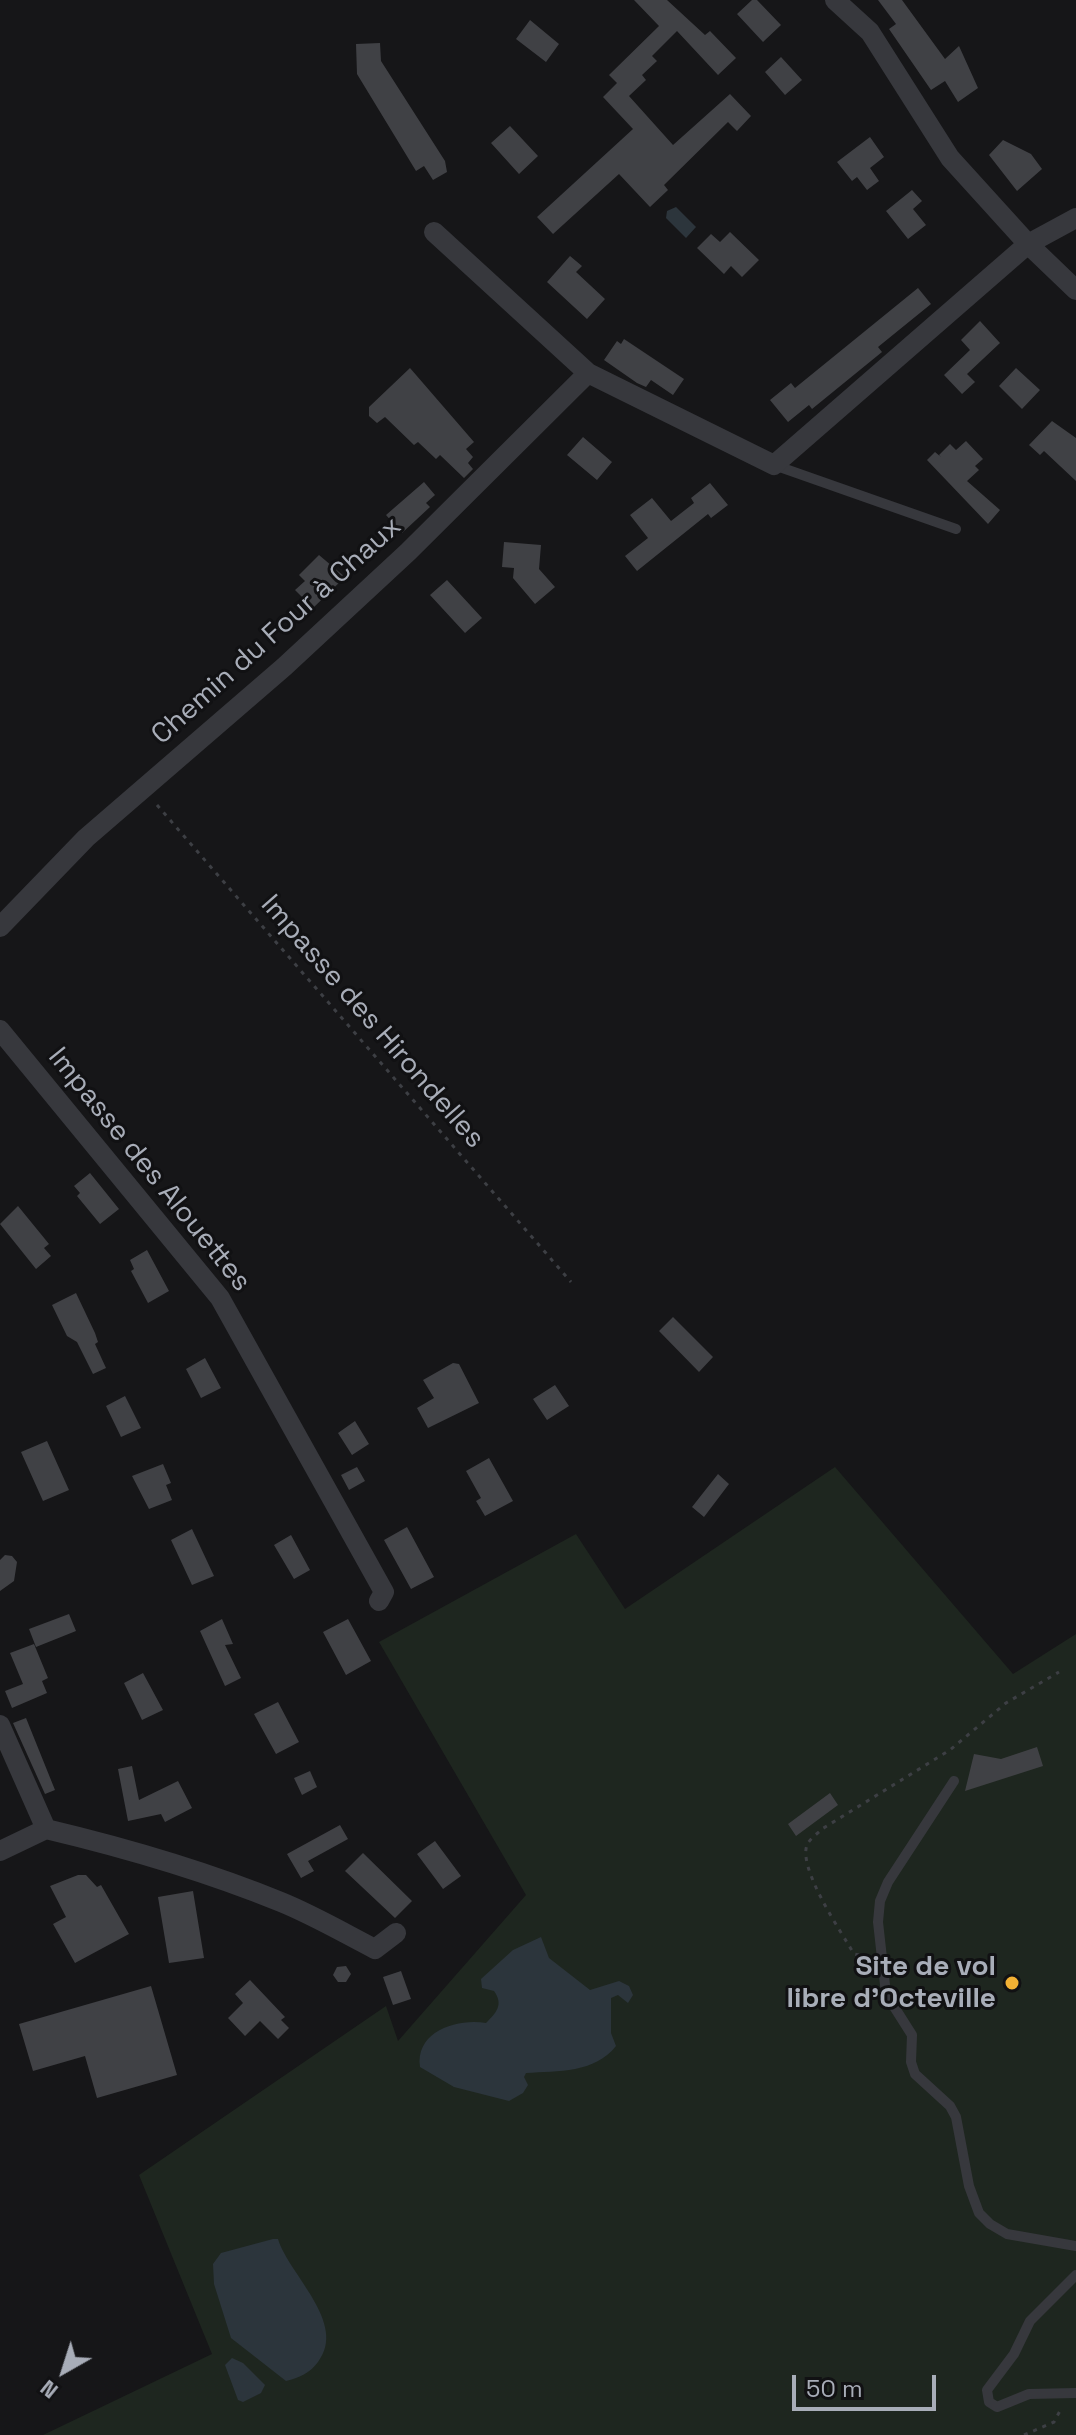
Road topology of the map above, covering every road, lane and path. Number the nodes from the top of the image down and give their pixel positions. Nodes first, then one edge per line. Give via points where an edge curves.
1 (835, 0) edge
2 (1076, 218) edge
3 (434, 232) dead end
4 (1028, 244) junction
5 (1076, 290) edge
6 (588, 373) junction
7 (774, 465) junction
8 (956, 529) dead end
9 (142, 788) junction
10 (0, 927) edge
11 (0, 1030) edge
12 (571, 1282) dead end
13 (379, 1601) dead end
14 (1059, 1672) dead end
15 (0, 1725) edge
16 (954, 1781) dead end
17 (46, 1829) junction
18 (0, 1851) edge
19 (396, 1933) dead end
20 (885, 1961) junction
21 (1076, 2246) edge
22 (1076, 2275) edge
23 (1076, 2393) edge
24 (1062, 2394) junction
25 (1024, 2435) edge

1 - 4 street via 870,32 950,158
2 - 4 street
3 - 6 street
4 - 5 street
4 - 7 street
6 - 7 street
6 - 9 street, Chemin du Four à Chaux via 397,562
7 - 8 lane
9 - 10 street, Chemin du Four à Chaux
9 - 12 path, Impasse des Hirondelles
11 - 13 street, Impasse des Alouettes via 220,1298 384,1592
14 - 20 path via 1006,1703 950,1750 822,1829 807,1844 805,1861 854,1954
15 - 17 street
16 - 20 lane via 880,1901
17 - 18 street
17 - 19 street via 207,1874 284,1903 375,1949
20 - 21 lane via 886,1994 912,2035 915,2074 956,2117 979,2213 1007,2234
22 - 24 lane via 1030,2321 987,2390 989,2402 997,2407 1029,2394
23 - 24 lane
24 - 25 path via 1054,2422

